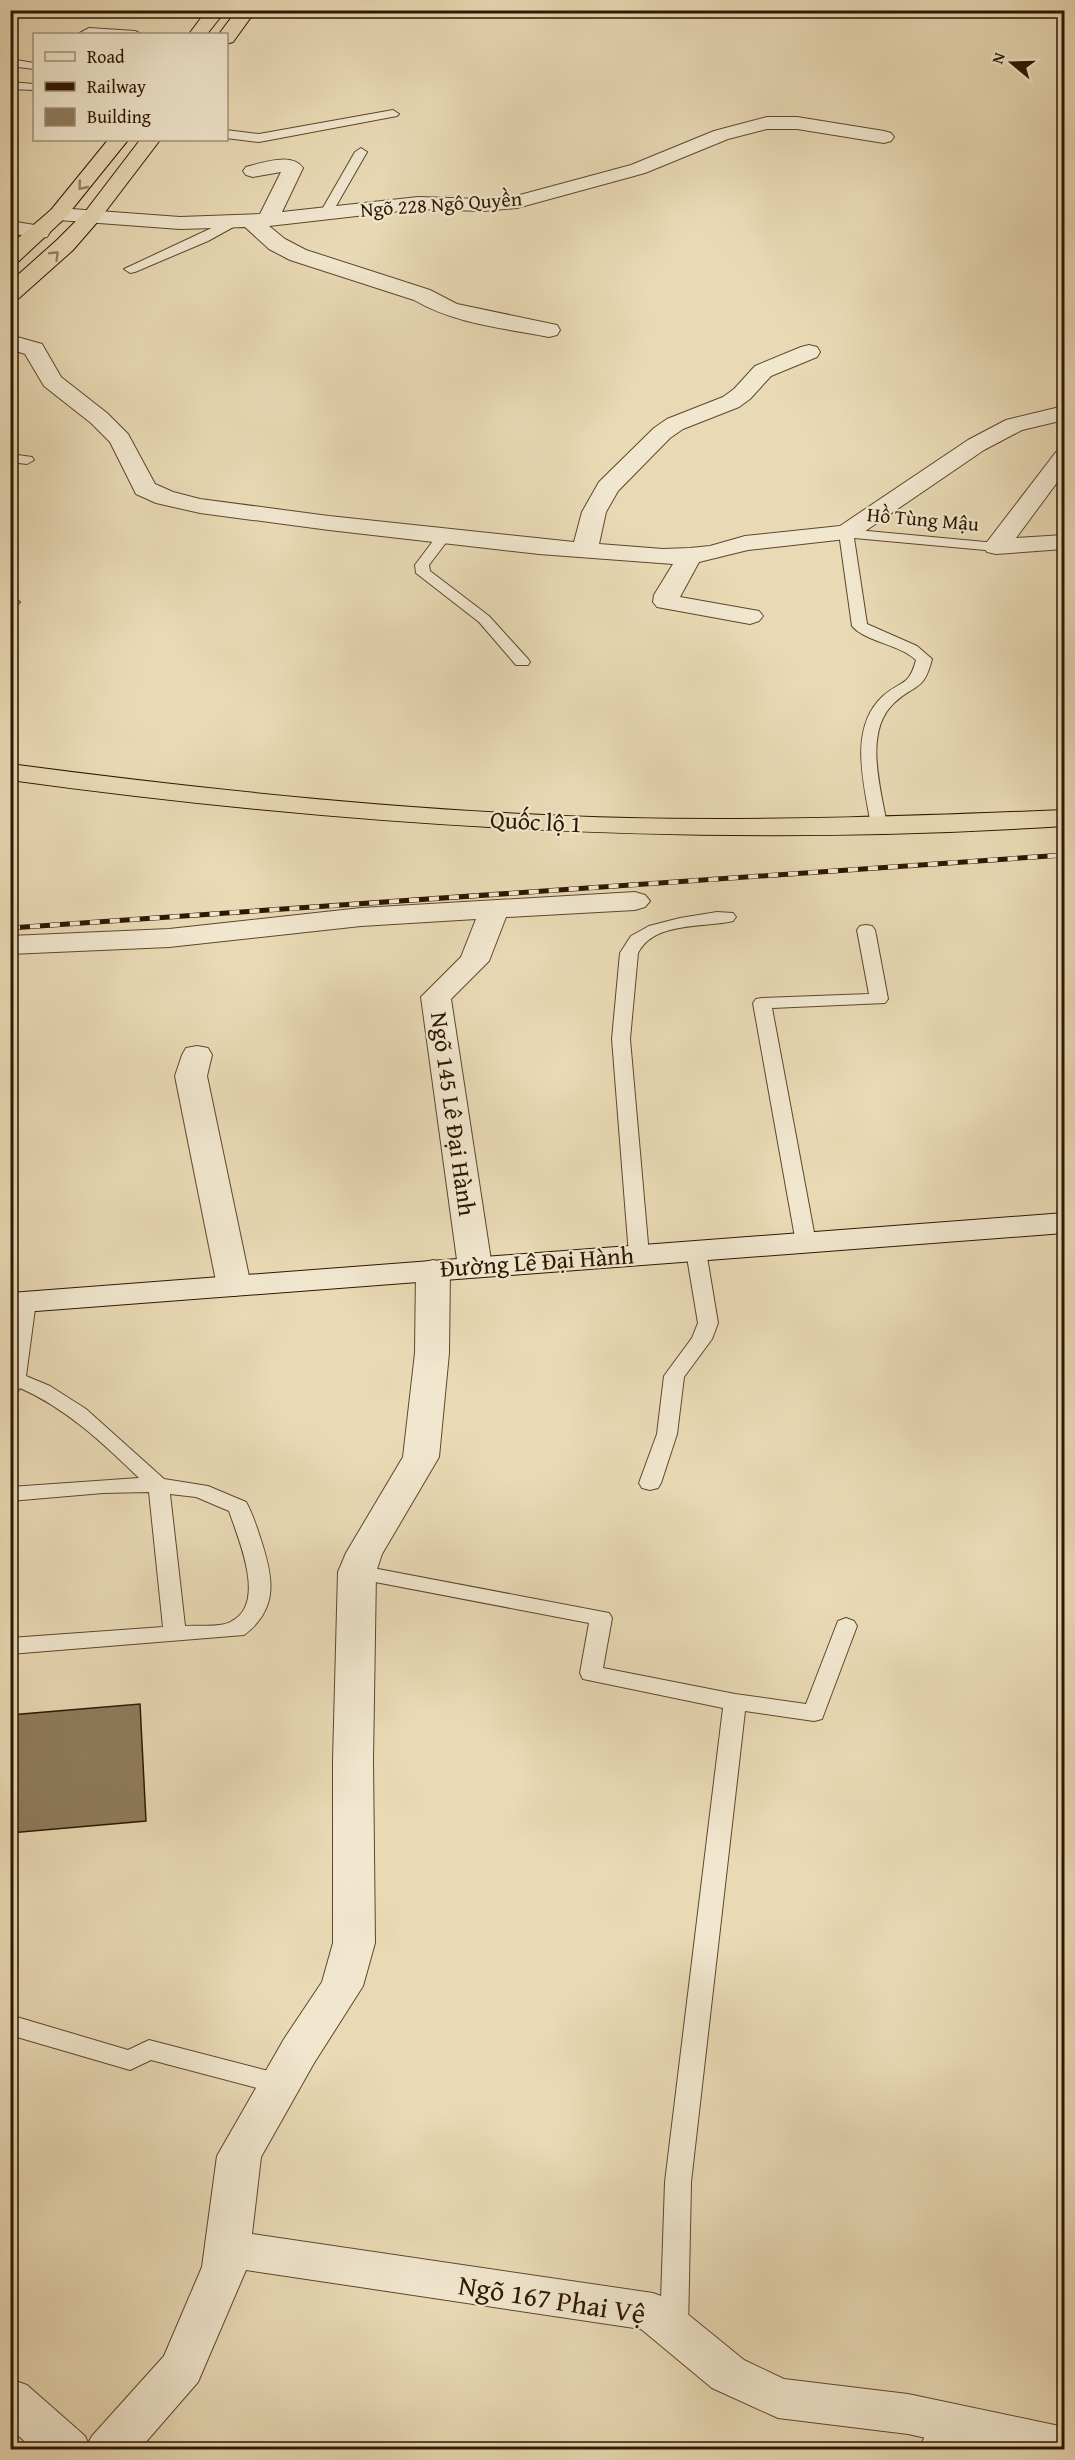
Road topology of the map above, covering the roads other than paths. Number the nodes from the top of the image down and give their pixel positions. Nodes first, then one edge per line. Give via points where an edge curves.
1 (217, 10) edge
2 (247, 10) edge
3 (85, 33) edge
4 (119, 33) edge
5 (199, 33) edge
6 (228, 35) edge
7 (10, 62) edge
8 (33, 66) edge
9 (10, 85) edge
10 (33, 87) edge
11 (393, 114) dead end
12 (228, 134) edge
13 (884, 137) dead end
14 (117, 141) edge
15 (149, 141) edge
16 (361, 152) dead end
17 (253, 171) dead end
18 (326, 213) junction
19 (58, 214) junction
20 (92, 216) junction
21 (250, 221) junction
22 (10, 227) edge
23 (39, 232) junction
24 (10, 258) edge
25 (130, 269) dead end
26 (10, 294) edge
27 (549, 330) dead end
28 (10, 342) edge
29 (809, 352) dead end
30 (1065, 413) edge
31 (1065, 457) edge
32 (10, 458) edge
33 (27, 460) dead end
34 (846, 532) junction
35 (444, 536) junction
36 (1065, 543) edge
37 (996, 547) junction
38 (585, 550) junction
39 (690, 556) junction
40 (750, 616) dead end
41 (522, 662) dead end
42 (10, 772) edge
43 (1065, 818) edge
44 (879, 825) junction
45 (635, 901) dead end
46 (495, 908) junction
47 (727, 917) dead end
48 (866, 930) dead end
49 (10, 945) edge
50 (197, 1055) dead end
51 (1065, 1223) edge
52 (806, 1242) junction
53 (696, 1251) junction
54 (639, 1255) junction
55 (475, 1267) junction
56 (433, 1270) junction
57 (234, 1286) junction
58 (18, 1302) edge
59 (13, 1383) edge
60 (650, 1483) dead end
61 (159, 1487) junction
62 (10, 1494) edge
63 (357, 1572) junction
64 (846, 1626) dead end
65 (175, 1634) junction
66 (10, 1646) edge
67 (735, 1702) junction
68 (10, 2025) edge
69 (280, 2084) junction
70 (227, 2249) junction
71 (674, 2330) junction
72 (10, 2399) edge
73 (938, 2436) edge
74 (1065, 2447) edge
75 (68, 2450) edge
76 (109, 2450) edge

1 - 5 highway
2 - 6 highway
3 - 4 lane
7 - 8 lane
9 - 10 lane
11 - 12 lane via 259,138
13 - 18 street, Ngõ 228 Ngô Quyền via 797,123 767,123 721,135 638,169 517,202 418,203
14 -> 19 highway
15 - 20 highway
16 - 18 lane
17 - 21 street via 285,165 294,168
18 - 21 street, Ngõ 228 Ngô Quyền
19 - 20 street, Ngõ 228 Ngô Quyền
19 - 23 highway
20 - 21 street, Ngõ 228 Ngô Quyền via 180,223
26 -> 20 highway
21 - 25 lane
21 - 27 street via 298,255 422,295 452,310
22 - 23 street
23 - 24 highway
28 - 35 street via 34,349 52,381 120,439 145,489 165,498 200,506
29 - 38 street via 763,371 731,402 662,433 608,487 594,512
30 - 34 street via 1014,425 976,445
31 - 37 street
32 - 33 lane
34 - 37 lane, Hồ Tùng Mậu
34 - 39 street via 746,543
34 - 44 lane via 860,626 919,652 924,659 920,678 889,698 873,717 869,750
35 - 38 street
35 - 41 lane via 422,565 423,573 484,620
36 - 37 street
38 - 39 street
39 - 40 street via 666,602
42 - 44 highway, Quốc lộ 1 via 213,798 407,815 707,827
43 - 44 highway, Quốc lộ 1
45 - 46 street
46 - 49 street via 361,917 169,938
46 - 55 street, Ngõ 145 Lê Đại Hành via 474,962 436,997
47 - 54 lane via 706,917 667,926 637,940 629,953 621,1039
48 - 52 lane via 879,999 762,1003
50 - 57 street via 191,1076
51 - 52 street, Đường Lê Đại Hành
52 - 53 street, Đường Lê Đại Hành
53 - 54 street, Đường Lê Đại Hành
53 - 60 lane via 708,1323 702,1339 674,1376 668,1434
54 - 55 street, Đường Lê Đại Hành
55 - 56 street, Đường Lê Đại Hành
56 - 57 street, Đường Lê Đại Hành
56 - 63 street via 432,1353 421,1457 364,1553
57 - 58 street, Đường Lê Đại Hành
58 - 59 lane
59 - 61 lane via 35,1385 74,1408
61 - 62 lane
61 - 65 lane
61 - 65 lane via 194,1490 237,1507 257,1562 260,1597 251,1617 236,1630
63 - 67 lane via 601,1618 591,1673
63 - 69 street via 354,1943 342,1986
64 - 67 lane via 814,1713
65 - 66 lane
67 - 71 lane via 678,2182
68 - 69 lane via 130,2060 149,2050
69 - 70 street via 239,2156
70 - 71 street, Ngõ 167 Phai Vệ via 653,2312
70 - 76 street via 218,2286 182,2368
71 - 73 street, Ngõ 167 Phai Vệ via 728,2374 778,2398 908,2414
72 - 75 street
73 - 74 street, Ngõ 167 Phai Vệ

